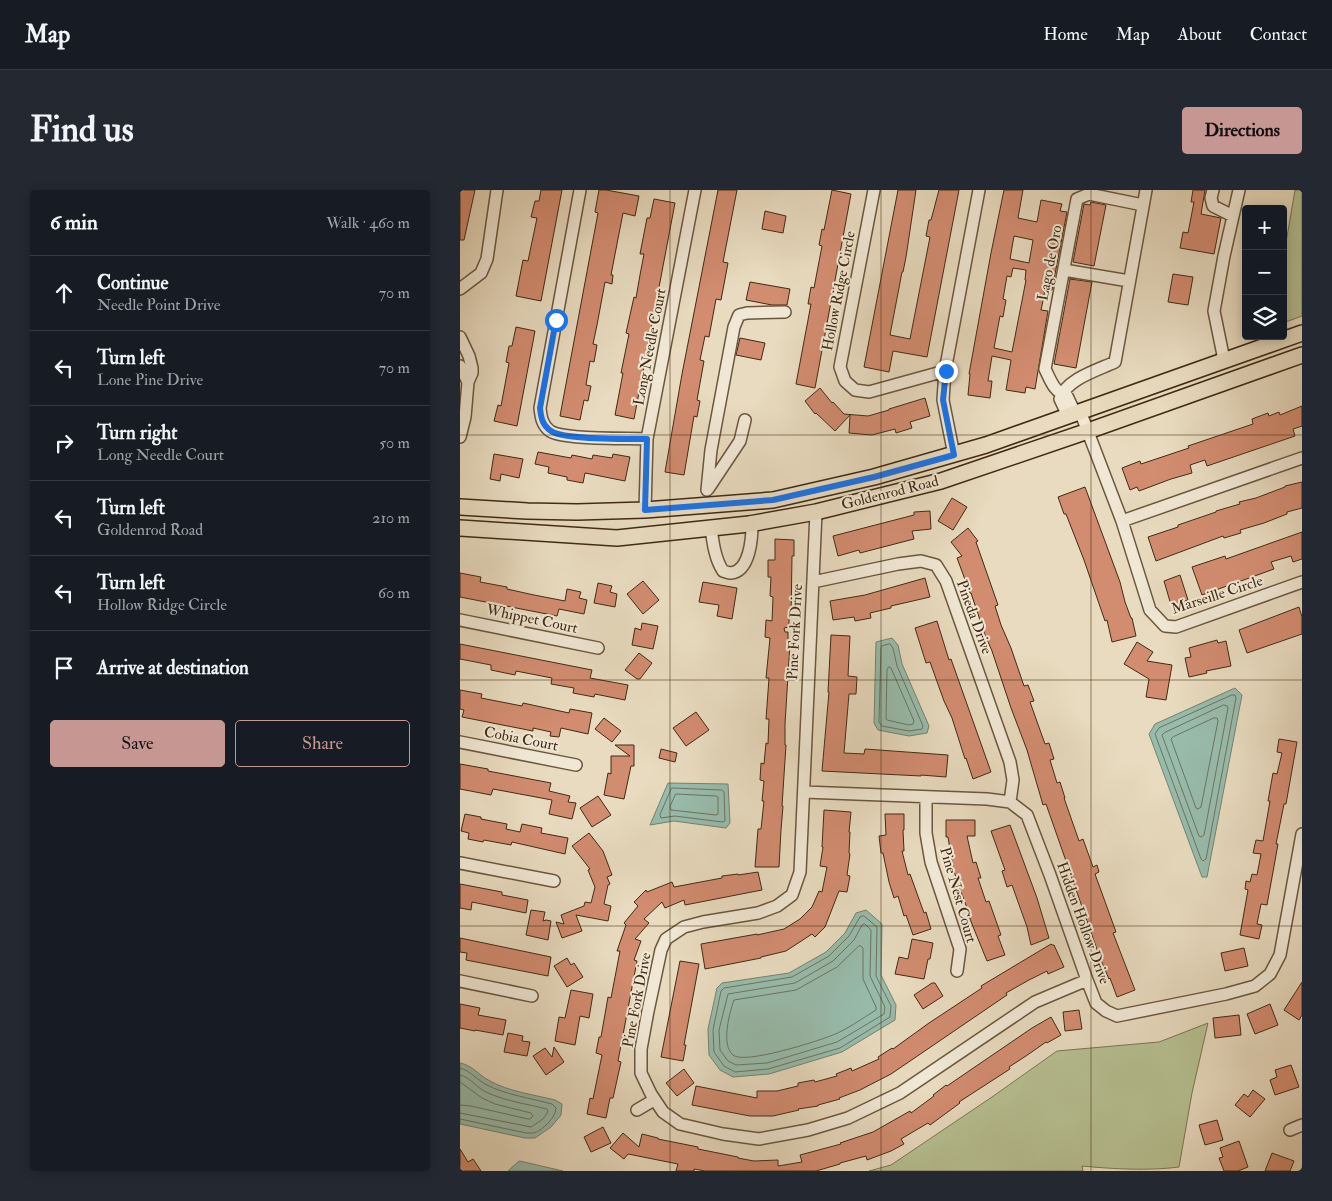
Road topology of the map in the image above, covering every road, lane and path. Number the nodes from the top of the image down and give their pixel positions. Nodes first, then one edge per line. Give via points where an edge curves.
1 (497, 190) edge
2 (580, 190) edge
3 (695, 190) edge
4 (874, 190) edge
5 (979, 190) edge
6 (1146, 190) edge
7 (1213, 190) edge
8 (1239, 190) edge
9 (1143, 205) junction
10 (1233, 216) junction
11 (1064, 270) junction
12 (1130, 281) junction
13 (460, 289) edge
14 (785, 312) dead end
15 (1302, 332) edge
16 (460, 337) edge
17 (1302, 355) edge
18 (1224, 360) junction
19 (460, 366) edge
20 (946, 371) junction
21 (463, 382) edge
22 (1062, 394) junction
23 (1074, 413) junction
24 (745, 420) dead end
25 (1088, 432) junction
26 (460, 437) edge
27 (647, 439) junction
28 (954, 455) junction
29 (1302, 458) edge
30 (707, 498) junction
31 (460, 507) edge
32 (480, 509) junction
33 (645, 510) junction
34 (816, 512) junction
35 (460, 516) edge
36 (1122, 521) junction
37 (752, 524) junction
38 (460, 528) edge
39 (711, 528) junction
40 (812, 582) junction
41 (1302, 582) edge
42 (460, 620) edge
43 (598, 648) dead end
44 (460, 742) edge
45 (576, 765) dead end
46 (804, 792) junction
47 (926, 797) junction
48 (1010, 802) junction
49 (1302, 834) edge
50 (460, 863) edge
51 (554, 881) dead end
52 (1296, 894) edge
53 (957, 971) dead end
54 (1087, 980) junction
55 (460, 981) edge
56 (532, 996) dead end
57 (654, 1100) junction
58 (637, 1110) dead end
59 (1302, 1126) edge
60 (1290, 1130) dead end

1 - 13 street via 487,259 481,273
2 - 27 street via 540,408 542,422 551,432 571,437
3 - 27 street, Long Needle Court
4 - 20 street, Hollow Ridge Circle via 840,367 845,381 855,390 870,392
5 - 20 street
6 - 9 street
7 - 10 street via 1213,206
8 - 10 street
9 - 11 street, Lago de Oro via 1089,194 1077,199
9 - 12 street
10 - 18 street via 1214,311
11 - 12 street
11 - 22 street, Lago de Oro via 1045,369 1055,389
12 - 22 street via 1115,362 1076,380
14 - 30 street via 739,315 711,450
15 - 18 main road, Goldenrod Road
16 - 21 street via 472,368 472,373
17 - 25 main road, Goldenrod Road
18 - 23 main road, Goldenrod Road
19 - 21 street
20 - 28 street via 943,400
21 - 26 street via 465,417
22 - 23 street, Lago de Oro via 1067,396
23 - 25 street, Marseille Circle
23 - 28 main road, Goldenrod Road
24 - 30 street via 740,441
25 - 34 main road, Goldenrod Road via 941,482
25 - 36 street, Marseille Circle
27 - 33 street, Long Needle Court
28 - 30 main road, Goldenrod Road via 773,500
29 - 36 street
30 - 33 main road, Goldenrod Road
31 - 32 main road, Goldenrod Road
32 - 33 main road, Goldenrod Road via 527,512
32 - 35 main road
34 - 37 main road, Goldenrod Road
34 - 40 street, Pine Fork Drive
36 - 41 street, Marseille Circle via 1150,610 1165,626 1176,627
37 - 39 main road, Goldenrod Road
37 - 39 street via 751,546 745,562 732,573 723,571 719,564
38 - 39 main road, Goldenrod Road via 617,538
40 - 46 street, Pine Fork Drive
40 - 48 street, Pineda Drive via 898,564 921,561 936,565 946,581 1010,762 1013,780
42 - 43 street, Whippet Court
44 - 45 street, Cobia Court
46 - 47 street
46 - 57 street, Pine Fork Drive via 800,872 792,895 777,906 758,913 684,927 666,940 661,950 641,1049 642,1073
47 - 48 street
47 - 53 street, Pine Nest Court via 926,833 931,862 960,949
48 - 54 street, Hidden Hollow Drive via 1027,815
49 - 52 street, Hidden Hollow Drive
50 - 51 street
52 - 54 street, Hidden Hollow Drive via 1280,955 1270,974 1255,986 1117,1016 1096,1003
54 - 57 street, Pine Fork Drive via 1035,1002 900,1093 848,1118 808,1130 759,1139 723,1134 680,1124 663,1112
55 - 56 street
57 - 58 street
59 - 60 street

